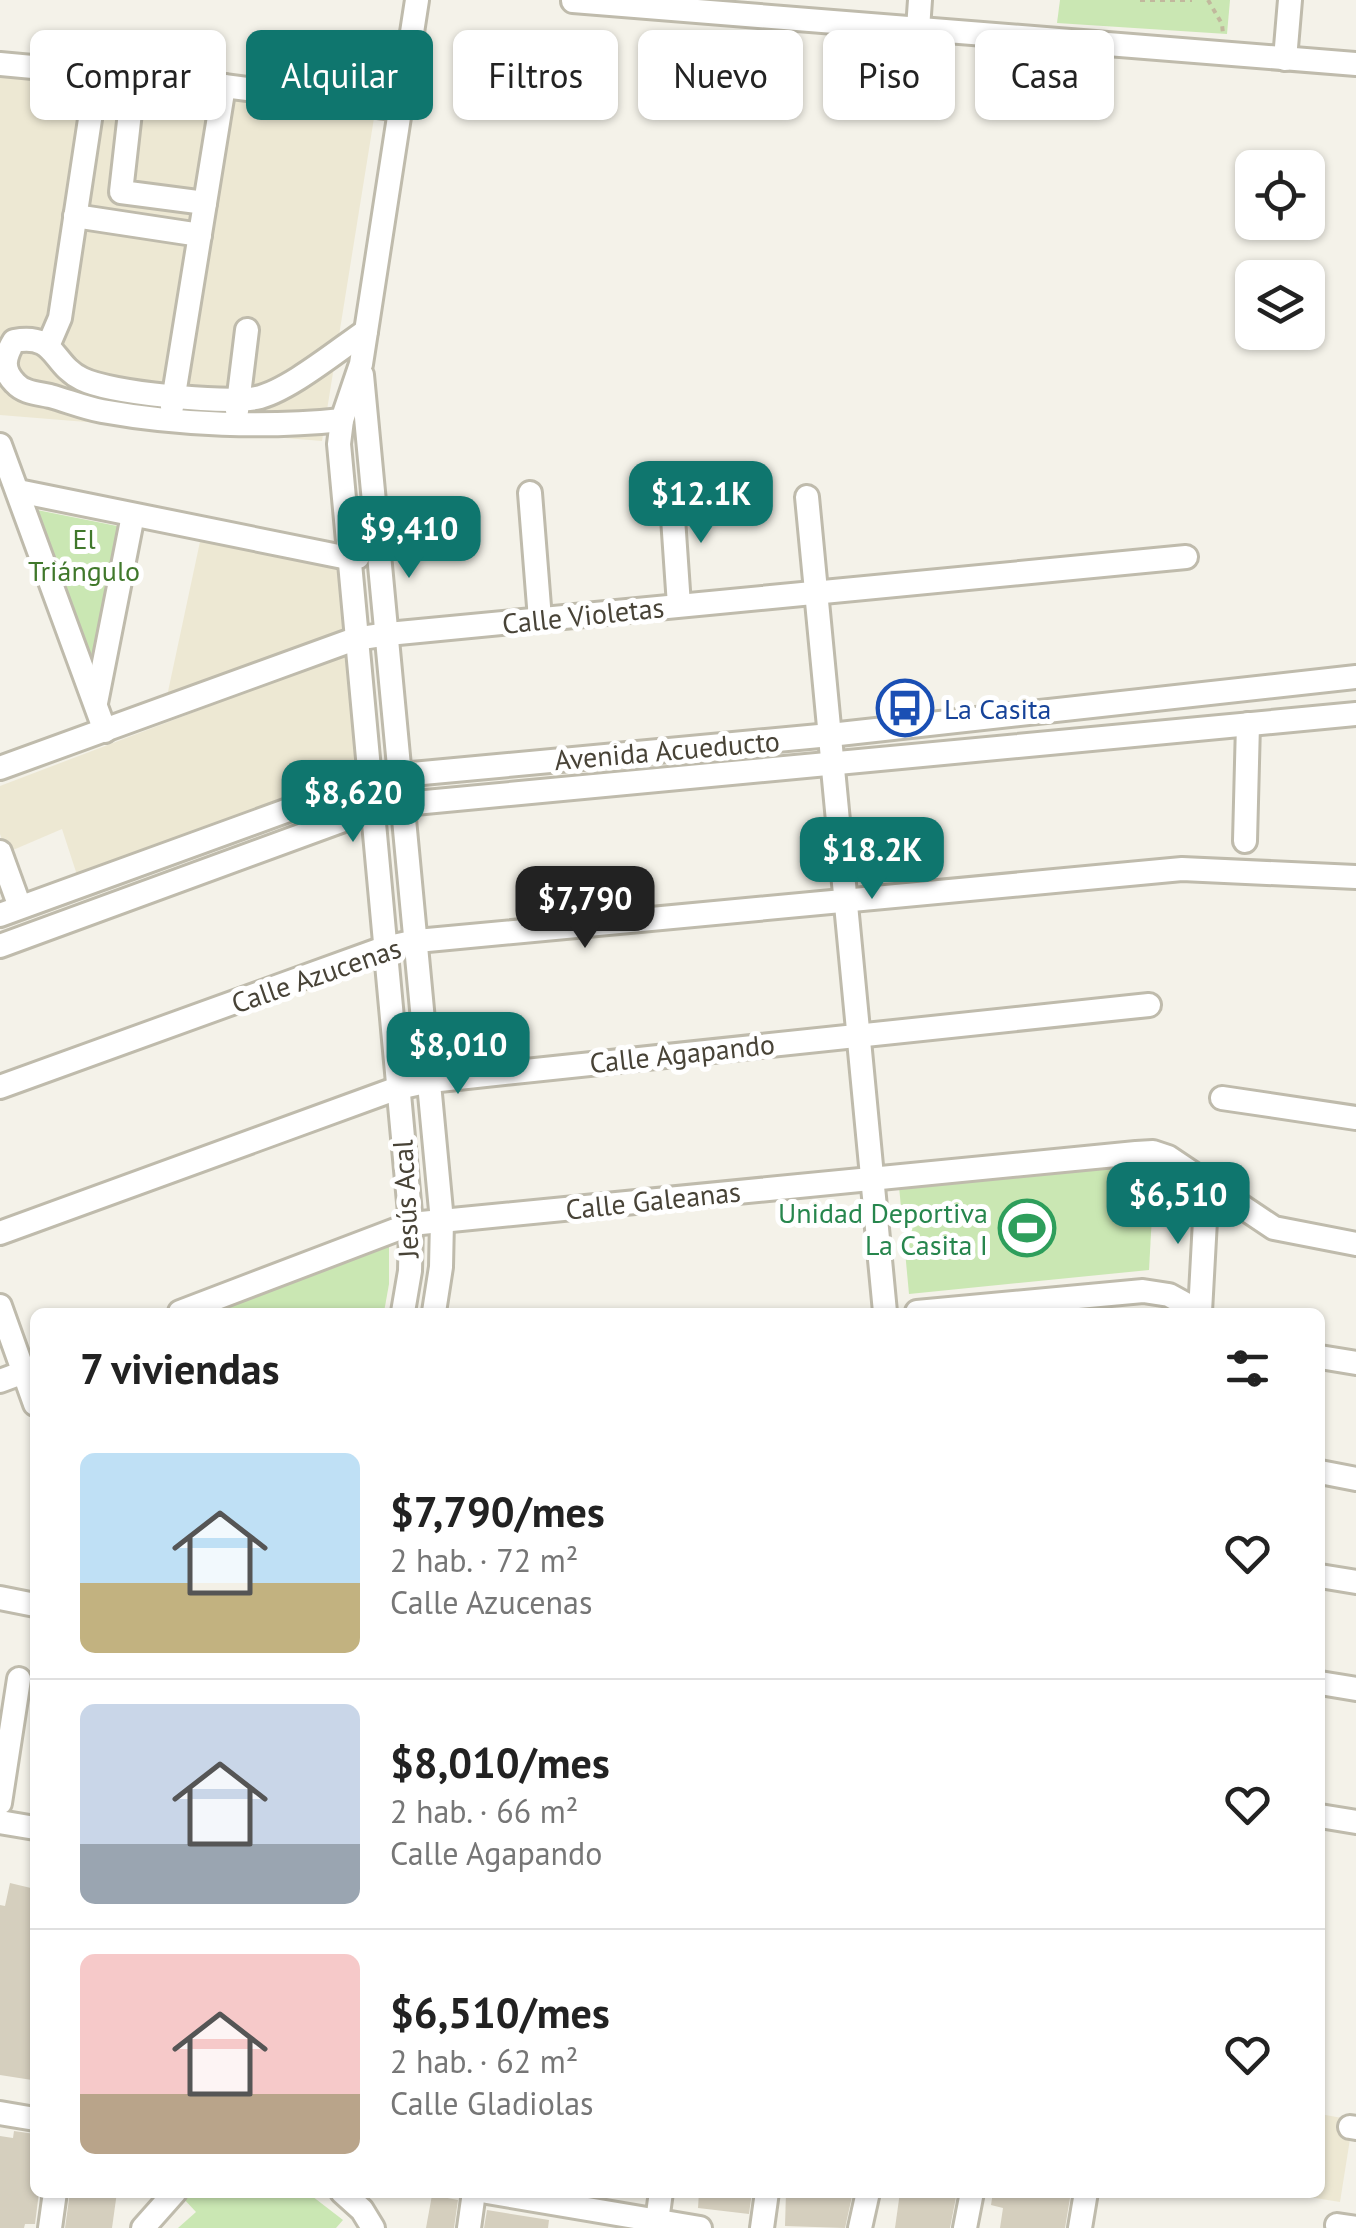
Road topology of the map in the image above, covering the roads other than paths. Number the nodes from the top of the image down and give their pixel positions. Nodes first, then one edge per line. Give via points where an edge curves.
1 (417, 0) edge
2 (920, 0) edge
3 (1290, 0) edge
4 (574, 1) edge
5 (606, 2) edge
6 (705, 6) edge
7 (812, 10) edge
8 (918, 29) junction
9 (412, 30) edge
10 (1285, 59) junction
11 (0, 64) edge
12 (1356, 64) edge
13 (30, 67) edge
14 (89, 120) edge
15 (129, 120) edge
16 (219, 120) edge
17 (398, 120) edge
18 (205, 204) junction
19 (76, 216) junction
20 (200, 235) junction
21 (247, 330) dead end
22 (366, 331) junction
23 (55, 353) junction
24 (360, 364) junction
25 (295, 380) junction
26 (38, 394) junction
27 (174, 394) junction
28 (102, 399) junction
29 (0, 401) edge
30 (237, 410) junction
31 (170, 419) junction
32 (342, 420) junction
33 (305, 424) junction
34 (0, 445) edge
35 (671, 490) dead end
36 (18, 491) junction
37 (530, 493) dead end
38 (807, 497) dead end
39 (134, 515) junction
40 (381, 556) junction
41 (1186, 556) dead end
42 (348, 558) junction
43 (816, 592) junction
44 (678, 606) junction
45 (540, 619) junction
46 (388, 634) junction
47 (356, 640) junction
48 (1356, 677) edge
49 (96, 706) junction
50 (1356, 714) edge
51 (1248, 724) junction
52 (105, 731) junction
53 (830, 735) junction
54 (832, 764) junction
55 (0, 768) edge
56 (401, 775) junction
57 (368, 780) junction
58 (404, 804) junction
59 (371, 810) junction
60 (1245, 841) dead end
61 (0, 852) edge
62 (1356, 878) edge
63 (846, 900) junction
64 (10, 911) edge
65 (417, 941) junction
66 (0, 946) edge
67 (384, 948) junction
68 (1149, 1005) dead end
69 (858, 1034) junction
70 (430, 1080) junction
71 (0, 1087) edge
72 (398, 1088) junction
73 (1222, 1098) dead end
74 (1356, 1118) edge
75 (872, 1179) junction
76 (1208, 1184) junction
77 (442, 1221) junction
78 (410, 1224) junction
79 (0, 1234) edge
80 (1356, 1244) edge
81 (0, 1306) edge
82 (1026, 1307) edge
83 (190, 1308) edge
84 (404, 1308) edge
85 (435, 1308) edge
86 (885, 1308) edge
87 (1195, 1308) edge
88 (1200, 1308) edge
89 (1325, 1357) edge
90 (1356, 1363) edge
91 (29, 1370) edge
92 (0, 1382) edge
93 (1325, 1473) edge
94 (1356, 1479) edge
95 (1325, 1577) edge
96 (1356, 1582) edge
97 (0, 1598) edge
98 (30, 1604) edge
99 (18, 1679) dead end
100 (1325, 1685) edge
101 (1356, 1689) edge
102 (0, 1802) edge
103 (1325, 1817) edge
104 (0, 1822) edge
105 (1356, 1822) edge
106 (30, 1827) edge
107 (0, 2113) edge
108 (30, 2118) edge
109 (53, 2198) edge
110 (169, 2198) edge
111 (349, 2198) edge
112 (473, 2198) edge
113 (518, 2198) edge
114 (660, 2198) edge
115 (766, 2198) edge
116 (867, 2198) edge
117 (971, 2198) edge
118 (1085, 2198) edge
119 (571, 2208) edge
120 (657, 2220) junction
121 (689, 2227) edge
122 (50, 2228) edge
123 (143, 2228) edge
124 (373, 2228) edge
125 (469, 2228) edge
126 (762, 2228) edge
127 (860, 2228) edge
128 (966, 2228) edge
129 (1080, 2228) edge

1 - 9 street
2 - 8 street
3 - 10 street
4 - 5 street
5 - 6 street
6 - 7 street
7 - 8 street
8 - 10 street
10 - 12 street
11 - 13 street
14 - 19 street
15 - 18 street via 121,192
16 - 18 street
17 - 22 street
18 - 20 street
19 - 20 street
19 - 23 street
20 - 27 street
21 - 30 street
22 - 24 street
22 - 25 street
23 - 26 street
23 - 26 street via 32,338 14,341 6,356 15,383
23 - 28 street
24 - 32 street, Jesús Acal
24 - 40 street, Jesús Acal
25 - 30 street
25 - 33 street
26 - 28 street
26 - 29 street
27 - 28 street
27 - 30 street
27 - 31 street
28 - 31 street
30 - 31 street
30 - 33 street
32 - 33 street
32 - 42 street, Jesús Acal
34 - 36 street
35 - 44 street
36 - 39 street
36 - 49 street
37 - 45 street
38 - 43 street
39 - 42 street
39 - 49 street
40 - 42 street
40 - 46 street, Jesús Acal
41 - 43 street, Calle Violetas
42 - 47 street, Jesús Acal
43 - 44 street, Calle Violetas
43 - 53 street
44 - 45 street, Calle Violetas
45 - 46 street, Calle Violetas
46 - 47 street, Calle Violetas
46 - 56 street, Jesús Acal
47 - 52 street, Calle Violetas
47 - 57 street, Jesús Acal
48 - 53 street, Avenida Acueducto
49 - 52 street
50 - 51 street, Avenida Acueducto
51 - 54 street, Avenida Acueducto
51 - 60 street
52 - 55 street, Calle Violetas
53 - 54 street
53 - 56 street, Avenida Acueducto
54 - 58 street, Avenida Acueducto
54 - 63 street
56 - 57 street, Avenida Acueducto
56 - 58 street, Jesús Acal
57 - 59 street, Jesús Acal
57 - 64 street, Avenida Acueducto
58 - 59 street, Avenida Acueducto
58 - 65 street, Jesús Acal
59 - 66 street, Avenida Acueducto
59 - 67 street, Jesús Acal
61 - 64 street
62 - 63 street, Calle Azucenas via 1182,870
63 - 65 street, Calle Azucenas
63 - 69 street
65 - 67 street, Calle Azucenas
65 - 70 street, Jesús Acal
67 - 71 street, Calle Azucenas
67 - 72 street, Jesús Acal
68 - 69 street, Calle Agapando
69 - 70 street, Calle Agapando
69 - 75 street
70 - 72 street, Calle Agapando
70 - 77 street, Jesús Acal
72 - 78 street, Jesús Acal
72 - 79 street, Calle Agapando
73 - 74 street
75 - 76 street, Calle Galeanas via 1153,1152
75 - 77 street, Calle Galeanas
75 - 86 street
76 - 80 street, Calle Galeanas via 1274,1228
76 - 88 street
77 - 78 street, Calle Galeanas
77 - 85 street, Jesús Acal
78 - 83 street, Calle Galeanas
78 - 84 street, Jesús Acal
81 - 91 street
82 - 87 street via 1156,1291
89 - 90 street
91 - 92 street
93 - 94 street
95 - 96 street
97 - 98 street
99 - 102 street
100 - 101 street
103 - 105 street
104 - 106 street
107 - 108 street
109 - 122 street
110 - 123 street
111 - 124 street
112 - 125 street
113 - 119 street
114 - 120 street
115 - 126 street
116 - 127 street
117 - 128 street
118 - 129 street
119 - 120 street
120 - 121 street

